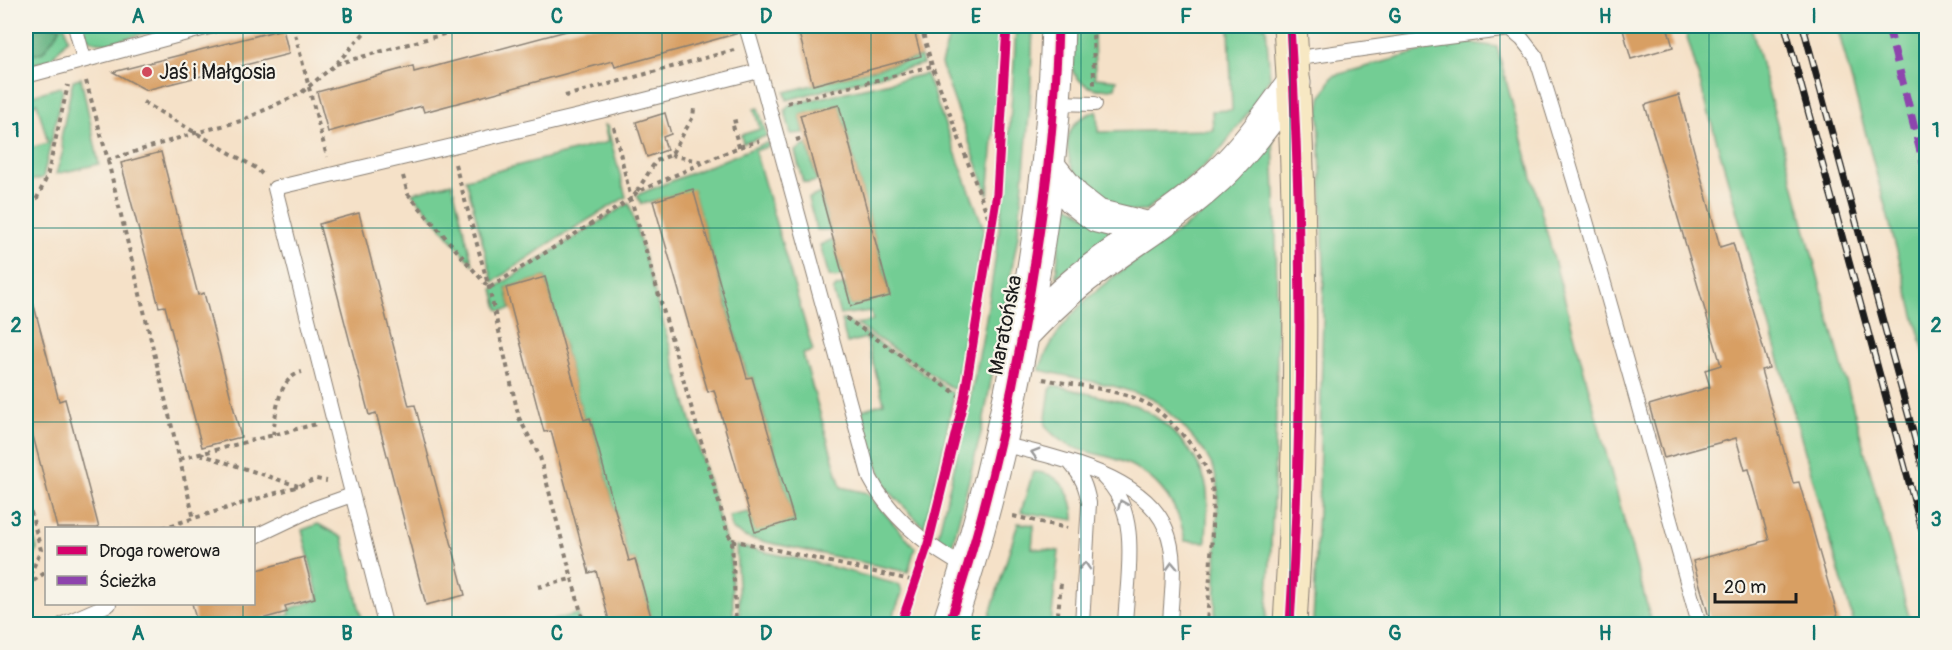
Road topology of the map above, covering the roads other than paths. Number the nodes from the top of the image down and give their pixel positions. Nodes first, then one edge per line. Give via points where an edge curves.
1 (75, 26) edge
2 (213, 26) edge
3 (746, 26) edge
4 (1058, 26) edge
5 (1290, 26) edge
6 (83, 64) junction
7 (759, 71) junction
8 (1293, 71) junction
9 (26, 76) edge
10 (1054, 103) junction
11 (1095, 104) road end
12 (1049, 167) junction
13 (1150, 228) junction
14 (1022, 335) junction
15 (1000, 444) junction
16 (1069, 463) junction
17 (1098, 473) junction
18 (351, 490) junction
19 (255, 537) edge
20 (967, 568) junction
21 (105, 605) edge
22 (63, 624) edge
23 (386, 624) edge
24 (949, 624) edge
25 (1082, 624) edge
26 (1125, 624) edge
27 (1170, 624) edge
28 (1290, 624) edge
29 (1699, 624) edge

1 - 6 lane
2 - 6 lane
3 - 7 lane
4 - 10 street, Maratońska
5 - 8 main road
6 - 9 lane
7 - 18 lane via 275,188
7 - 20 lane via 870,478 903,522 928,544
8 - 13 street, Maratońska via 1249,142 1227,168 1190,201
8 - 28 main road via 1298,161 1299,344
8 - 29 lane via 1439,38 1510,29 1536,57 1618,329
10 - 11 lane
10 - 12 street, Maratońska
12 - 13 street via 1074,198 1097,216
12 - 14 street, Maratońska
13 - 14 street, Maratońska via 1076,283
14 - 15 street, Maratońska
16 -> 15 lane
15 - 20 street, Maratońska
16 - 17 lane
25 -> 16 lane via 1089,503 1086,486
26 -> 17 lane via 1128,520 1121,499
27 -> 17 lane via 1173,570 1166,529 1140,495
18 - 19 lane
18 - 23 lane
20 - 24 street, Maratońska
21 - 22 lane

